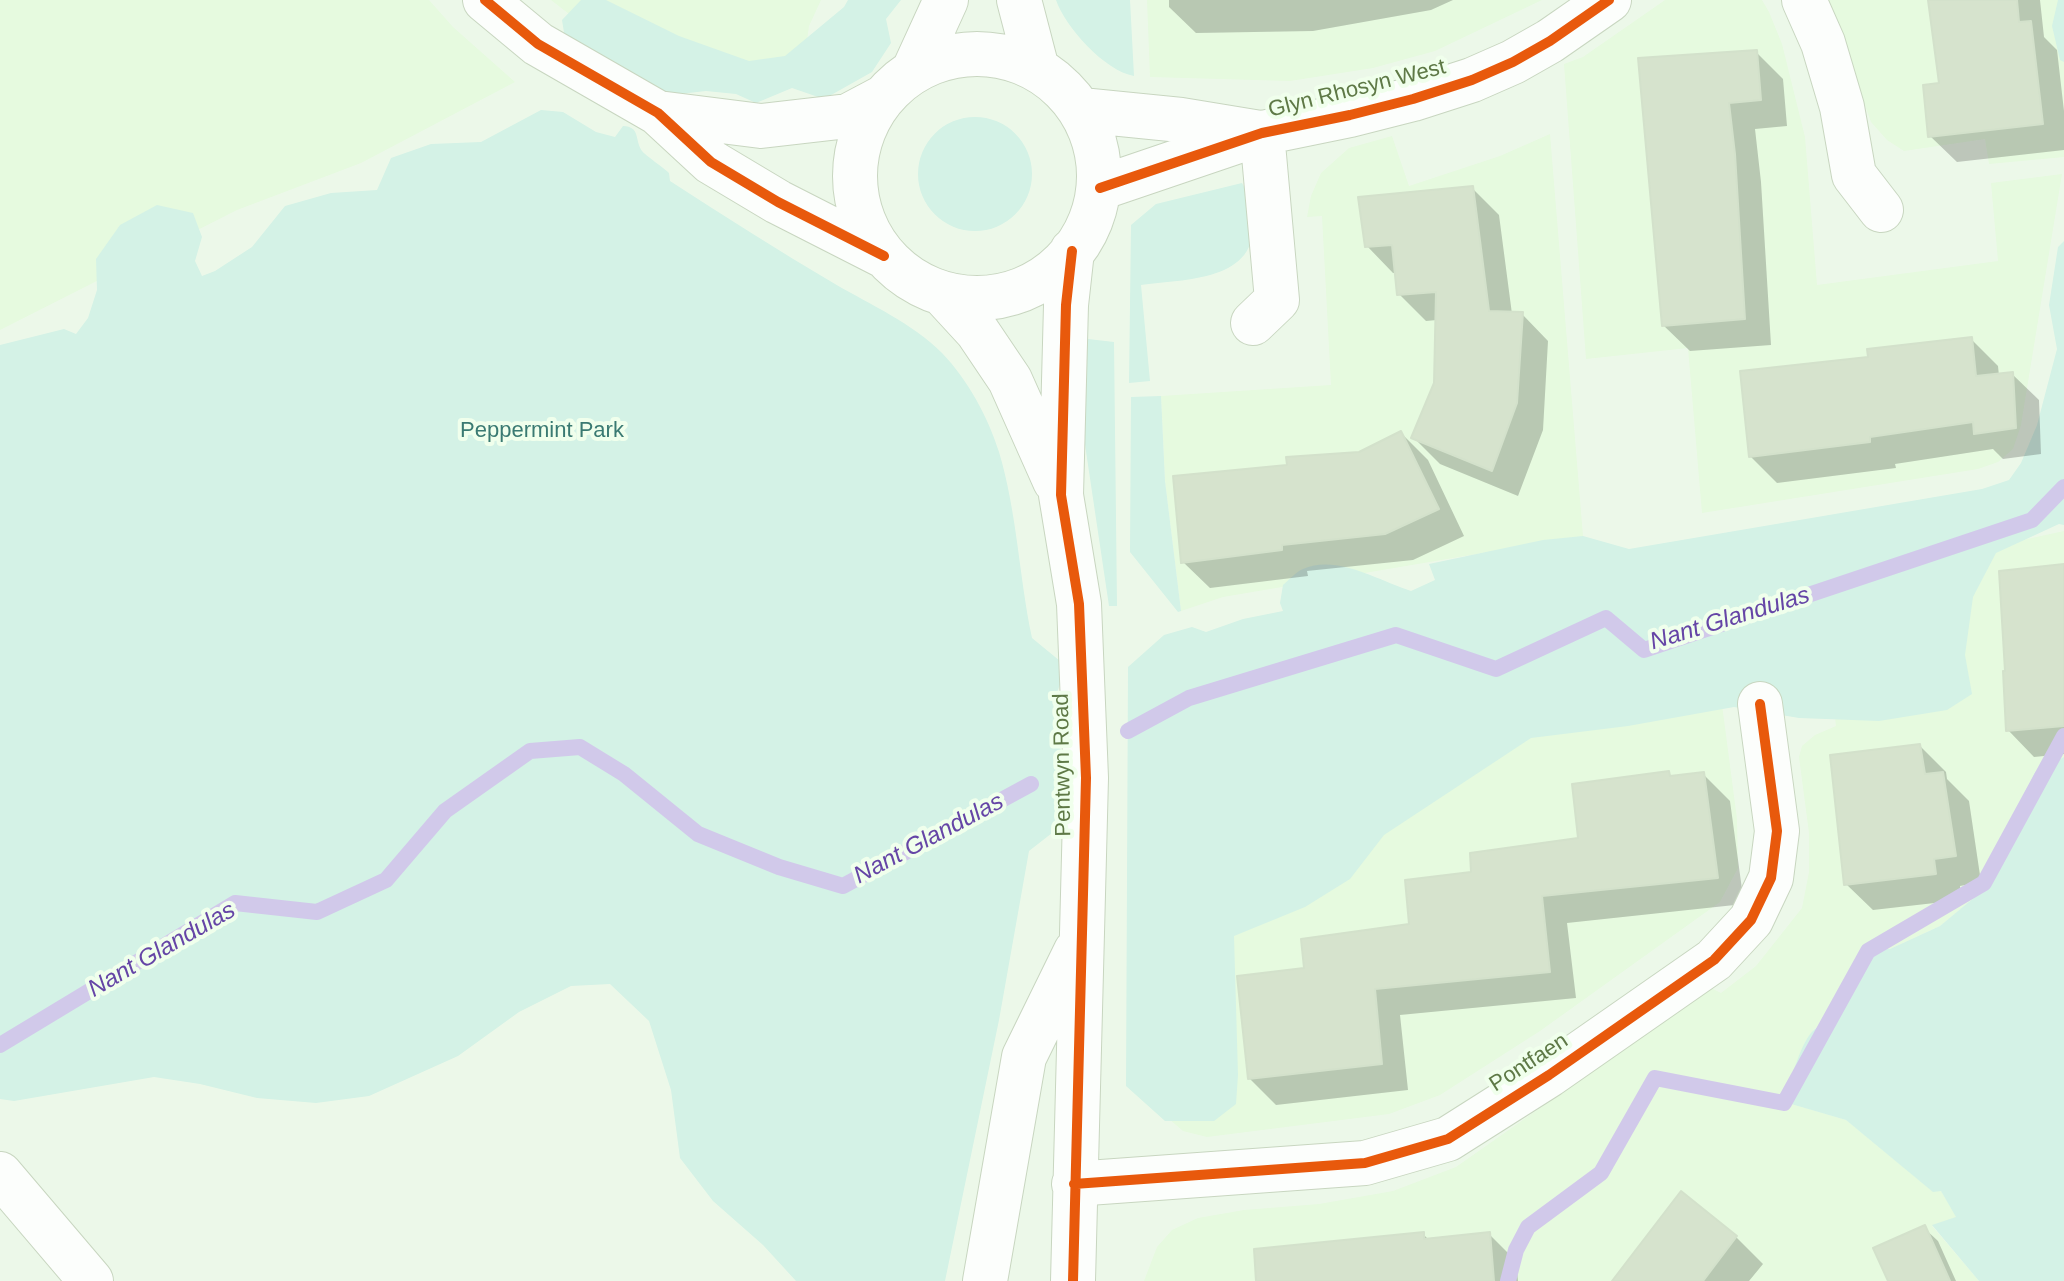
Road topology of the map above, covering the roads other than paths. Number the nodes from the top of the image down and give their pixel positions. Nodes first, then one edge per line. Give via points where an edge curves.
1 (485, 0) edge
2 (946, 0) edge
3 (1019, 0) edge
4 (1609, 0) edge
5 (1804, 0) edge
6 (1037, 69) junction
7 (914, 70) junction
8 (882, 98) junction
9 (1081, 110) junction
10 (658, 113) junction
11 (1262, 133) junction
12 (1100, 188) junction
13 (1881, 210) dead end
14 (1072, 251) junction
15 (884, 256) junction
16 (943, 294) junction
17 (1253, 323) dead end
18 (1061, 495) junction
19 (1760, 704) dead end
20 (1082, 940) junction
21 (0, 1174) edge
22 (1074, 1184) junction
23 (91, 1281) edge
24 (985, 1281) edge
25 (1073, 1281) edge

1 - 10 street via 538,44
2 - 7 street
3 - 6 street
4 - 11 street, Glyn Rhosyn West via 1550,41 1472,80 1375,109
5 - 13 street via 1842,107 1854,175
6 - 7 street via 998,55 955,55
6 - 9 street via 1056,81
7 - 8 street
8 - 10 street via 848,116 785,125
8 - 15 street via 861,135 854,177 862,219
9 - 11 street, Glyn Rhosyn West
9 - 12 street via 1097,145
10 - 15 street via 711,162
11 - 12 street, Glyn Rhosyn West
11 - 17 street, Glyn Rhosyn West via 1277,300
12 - 14 street via 1087,233
14 - 16 street via 1060,267 1015,293 980,299
14 - 18 street, Pentwyn Road
15 - 16 street via 911,280
16 - 18 street, Pentwyn Road via 977,331 1010,380
18 - 20 street, Pentwyn Road via 1079,604 1083,687
19 - 22 street, Pontfaen via 1777,831 1771,878 1751,920 1714,960 1448,1139 1365,1163
20 - 22 street, Pentwyn Road
20 - 24 street via 1024,1057
21 - 23 street
22 - 25 street, Pentwyn Road

